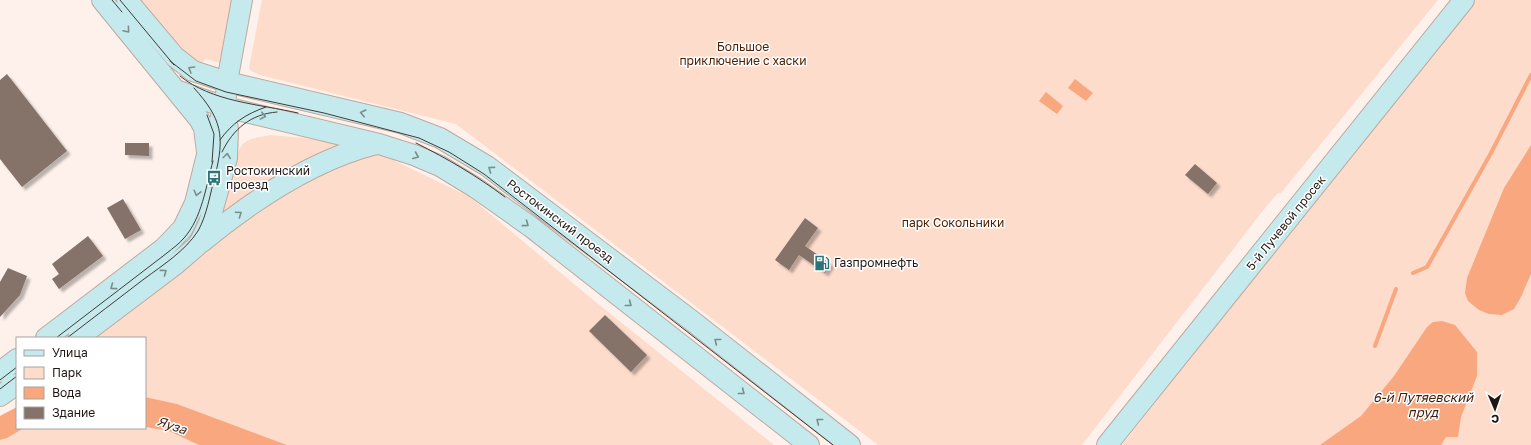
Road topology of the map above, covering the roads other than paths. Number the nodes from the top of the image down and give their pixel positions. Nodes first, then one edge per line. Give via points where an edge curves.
1 (102, 0) edge
2 (127, 0) edge
3 (242, 0) edge
4 (1464, 0) edge
5 (227, 82) junction
6 (178, 91) junction
7 (225, 107) junction
8 (379, 144) junction
9 (207, 155) junction
10 (197, 246) junction
11 (47, 337) edge
12 (79, 337) edge
13 (16, 361) edge
14 (0, 372) edge
15 (16, 385) edge
16 (0, 396) edge
17 (809, 445) edge
18 (850, 445) edge
19 (1107, 445) edge

1 -> 6 main road
5 -> 2 main road, Ростокинский проезд via 193,71 175,57
3 - 5 main road
4 - 19 main road, 5-й Лучевой просек
5 - 7 main road
18 -> 5 main road, Ростокинский проезд via 547,210 487,166 456,147 424,130 375,116
6 - 7 main road, Ростокинский проезд
6 - 9 main road via 204,128
7 -> 8 main road, Ростокинский проезд
7 - 9 main road
10 -> 7 main road via 209,223 227,158 228,130
10 -> 8 main road via 219,227 274,190 316,166 353,150
8 -> 17 main road, Ростокинский проезд via 414,154 476,188 531,227
9 -> 11 main road via 195,204 183,228 174,239
12 -> 10 main road
13 - 14 main road
15 - 16 main road

